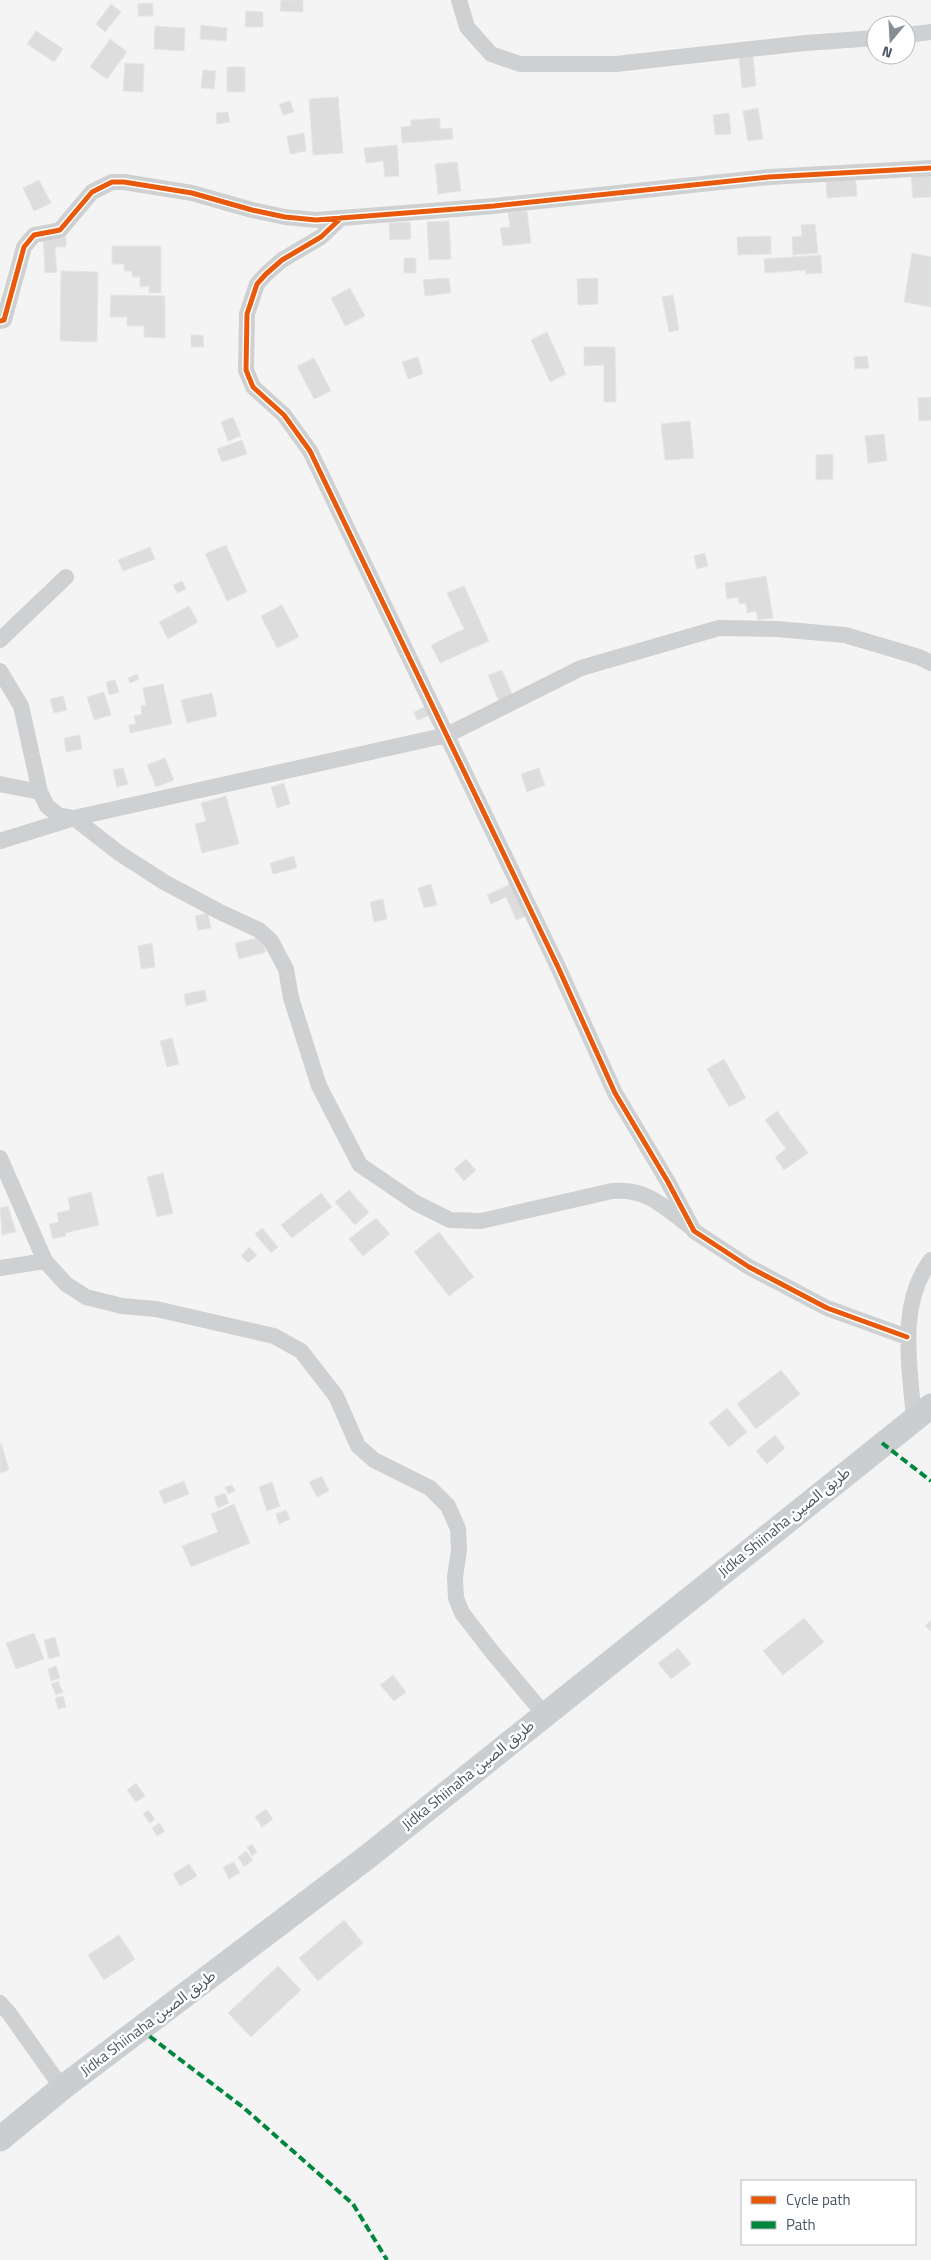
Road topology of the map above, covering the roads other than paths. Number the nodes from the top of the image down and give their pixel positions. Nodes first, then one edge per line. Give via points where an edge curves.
1 (459, 0) edge
2 (931, 32) edge
3 (916, 34) edge
4 (866, 39) edge
5 (931, 168) edge
6 (340, 218) junction
7 (0, 321) edge
8 (66, 577) dead end
9 (0, 640) edge
10 (931, 663) edge
11 (0, 671) edge
12 (447, 735) junction
13 (0, 784) edge
14 (40, 792) junction
15 (74, 818) junction
16 (0, 841) edge
17 (0, 1158) edge
18 (694, 1231) junction
19 (931, 1260) edge
20 (45, 1261) junction
21 (0, 1268) edge
22 (907, 1337) junction
23 (923, 1412) edge
24 (544, 1714) junction
25 (0, 2003) edge
26 (62, 2088) junction
27 (0, 2139) edge

1 - 4 street via 467,27 491,54 520,64 616,64
2 - 3 street
5 - 6 street via 769,177 494,206
6 - 7 street via 285,218 192,193 112,182 92,192 60,230 34,235 24,248 4,320
6 - 12 street via 314,243 282,260 257,284 247,314 246,370 254,387 284,415 310,451
8 - 9 street
10 - 12 street via 845,635 719,628 581,668
11 - 14 street via 21,706
12 - 15 street
12 - 18 street via 615,1093
13 - 14 street
14 - 15 street via 47,806 58,815
15 - 16 street
15 - 18 street via 126,858 222,913 259,930 272,941 286,969 291,998 319,1086 360,1165 416,1203 450,1220 481,1221 627,1189 644,1193
17 - 20 street
18 - 22 street via 748,1267 827,1308
19 - 22 street via 924,1270 911,1307
20 - 21 street
20 - 24 street via 66,1284 86,1297 227,1324 274,1336 301,1351 336,1396 358,1446 374,1460 430,1488 448,1506 458,1529 455,1577 456,1598 462,1613
22 - 23 street
23 - 24 main road, Jidka Shiinaha طريق الصين
24 - 26 main road, Jidka Shiinaha طريق الصين via 366,1858
25 - 26 street
26 - 27 main road, Jidka Shiinaha طريق الصين

